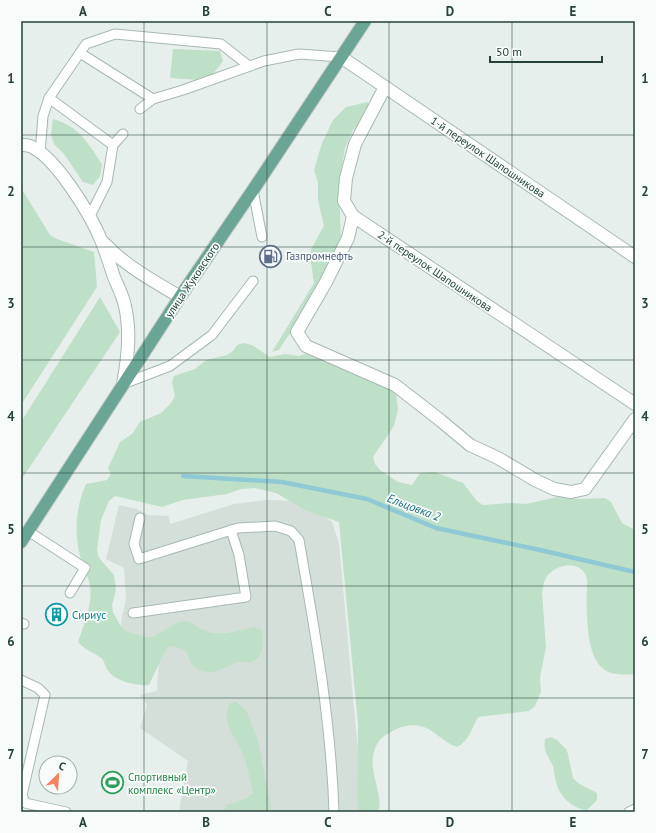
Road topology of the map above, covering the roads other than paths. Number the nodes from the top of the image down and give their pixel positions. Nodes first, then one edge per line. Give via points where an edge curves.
1 (365, 21) edge
2 (80, 53) junction
3 (341, 57) junction
4 (249, 66) junction
5 (385, 87) junction
6 (49, 98) junction
7 (153, 99) junction
8 (140, 109) dead end
9 (123, 134) dead end
10 (21, 145) edge
11 (113, 145) junction
12 (40, 153) junction
13 (253, 190) junction
14 (90, 216) junction
15 (353, 216) junction
16 (262, 237) dead end
17 (101, 239) junction
18 (635, 257) edge
19 (253, 281) dead end
20 (180, 297) junction
21 (123, 384) junction
22 (635, 404) edge
23 (635, 419) edge
24 (140, 518) dead end
25 (231, 530) junction
26 (28, 531) junction
27 (21, 542) edge
28 (70, 593) dead end
29 (133, 614) dead end
30 (21, 680) edge
31 (635, 809) edge
32 (66, 812) edge
33 (334, 812) edge
34 (629, 812) edge

1 - 3 main road, улица Жуковского
2 - 4 lane via 86,44 115,34 221,44
2 - 6 lane
2 - 7 lane
3 - 4 lane via 298,54
3 - 5 street, 1-й переулок Шапошникова
3 - 13 main road, улица Жуковского
4 - 7 lane
5 - 15 street, 2-й переулок Шапошникова via 355,144 346,178 344,201
5 - 18 street, 1-й переулок Шапошникова
6 - 11 lane
6 - 12 lane via 43,116
7 - 8 lane
9 - 11 lane
10 - 12 street via 30,146
11 - 14 lane via 107,182
12 - 14 street via 57,168
13 - 16 lane
13 - 20 main road, улица Жуковского
14 - 17 street
15 - 22 street, 2-й переулок Шапошникова
15 - 23 street via 348,238 298,332 306,346 395,385 470,446 498,458 554,489 571,492 585,489
17 - 20 street via 113,253
17 - 21 street via 125,305 129,339
19 - 21 lane via 212,335 170,366
20 - 21 main road, улица Жуковского
21 - 26 main road, улица Жуковского
24 - 25 lane via 134,544 139,559
25 - 29 lane via 239,555 246,597
25 - 33 lane via 275,526 291,531 299,540 319,657 332,768
26 - 27 main road, улица Жуковского
26 - 28 lane via 84,568
30 - 32 lane via 38,688 45,695 22,795 25,803
31 - 34 lane

